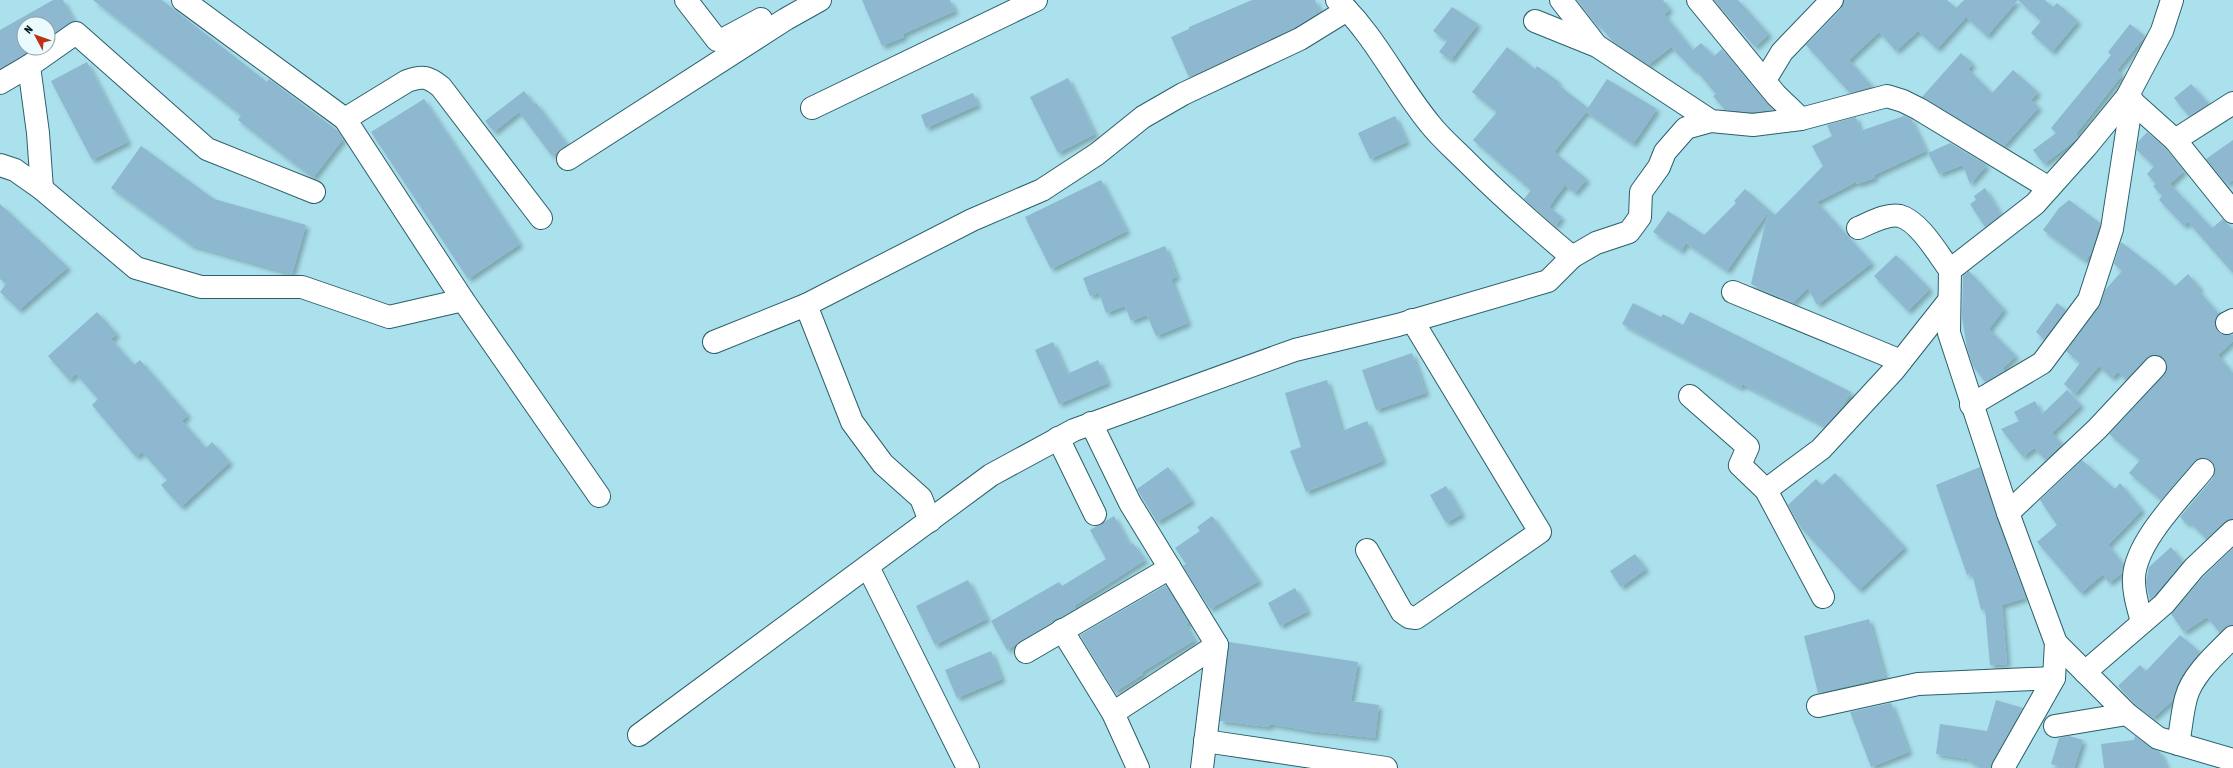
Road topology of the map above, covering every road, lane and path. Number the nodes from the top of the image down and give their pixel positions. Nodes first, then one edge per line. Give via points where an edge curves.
1 (183, 0) edge
2 (686, 0) edge
3 (796, 0) edge
4 (820, 0) edge
5 (1036, 0) edge
6 (1561, 0) edge
7 (1698, 0) edge
8 (1832, 0) edge
9 (2172, 0) edge
10 (1342, 5) edge
11 (1535, 21) dead end
12 (1597, 46) junction
13 (30, 66) junction
14 (1765, 80) junction
15 (0, 83) edge
16 (2129, 99) junction
17 (2233, 103) edge
18 (812, 108) dead end
19 (345, 119) junction
20 (1802, 119) junction
21 (1711, 121) junction
22 (2175, 140) junction
23 (568, 159) dead end
24 (0, 165) edge
25 (2048, 188) junction
26 (42, 189) junction
27 (314, 192) dead end
28 (2230, 202) edge
29 (540, 218) dead end
30 (1858, 228) dead end
31 (1572, 257) junction
32 (1950, 270) junction
33 (1733, 292) dead end
34 (463, 300) junction
35 (1948, 303) junction
36 (806, 305) junction
37 (1412, 320) junction
38 (714, 342) dead end
39 (1901, 361) junction
40 (2155, 367) dead end
41 (1690, 396) dead end
42 (1971, 405) junction
43 (1091, 424) junction
44 (1058, 438) junction
45 (2203, 470) dead end
46 (1766, 490) junction
47 (599, 496) dead end
48 (2008, 513) junction
49 (1095, 514) dead end
50 (930, 521) junction
51 (2233, 531) edge
52 (1367, 550) dead end
53 (868, 567) junction
54 (1170, 568) junction
55 (1823, 597) dead end
56 (2142, 622) junction
57 (1062, 630) junction
58 (2233, 637) edge
59 (2056, 643) junction
60 (1217, 645) junction
61 (1026, 652) dead end
62 (2085, 672) junction
63 (2054, 678) junction
64 (1818, 706) dead end
65 (1112, 713) junction
66 (2128, 714) junction
67 (2055, 726) dead end
68 (638, 735) dead end
69 (1205, 741) junction
70 (2178, 744) junction
71 (2233, 760) edge
72 (2212, 761) edge
73 (968, 768) edge
74 (1138, 768) edge
75 (1202, 768) edge
76 (1386, 768) edge
77 (2003, 768) edge

1 - 19 street
2 - 3 street via 717,40 722,40
4 - 23 street via 786,19
5 - 18 street
6 - 12 street
7 - 14 street
8 - 14 street via 1782,52
9 - 16 street via 2162,31
10 - 31 street via 1431,126 1517,211
10 - 36 street via 1300,39 1183,94 1150,113 1097,154 1042,190 972,220
11 - 12 street
12 - 21 street
13 - 15 street
13 - 26 street
13 - 27 street via 76,33 207,149
14 - 20 street via 1776,95
16 - 22 street
16 - 25 street
16 - 42 street via 2112,229 2089,300 2042,363
17 - 22 street
19 - 29 street via 407,81 417,77 431,79 441,87
19 - 34 street
20 - 21 street via 1753,125
20 - 25 street via 1887,96 1904,101
21 - 31 street via 1686,128 1665,152 1659,167 1641,192 1640,217 1629,232 1596,243
22 - 28 street
24 - 26 street via 15,170
25 - 32 street via 2035,204
26 - 34 street via 136,268 200,287 302,287 388,317
30 - 32 street via 1880,218 1899,216 1915,224
31 - 37 street via 1548,281
32 - 35 street
33 - 39 street
34 - 47 street
35 - 39 street
35 - 42 street via 1948,333
36 - 38 street
36 - 50 street via 852,422 883,464 921,498
37 - 43 street via 1295,350
37 - 52 street via 1540,532 1416,618 1402,612
39 - 46 street via 1821,448
40 - 48 street via 2097,429
41 - 46 street via 1748,447 1740,465
42 - 48 street
43 - 44 street
43 - 54 street via 1130,503
44 - 49 street
44 - 50 street via 991,475
45 - 56 street via 2154,529 2141,552 2134,575 2134,590
46 - 55 street
48 - 59 street
50 - 53 street
51 - 56 street via 2194,568 2164,604
53 - 68 street
53 - 73 street
54 - 57 street
54 - 60 street
56 - 62 street
57 - 61 street
57 - 65 street
58 - 70 street via 2191,686 2186,698
59 - 62 street
59 - 63 street
60 - 65 street
60 - 69 street
62 - 66 street
63 - 64 street via 1918,684
63 - 77 street
65 - 74 street
66 - 67 street
66 - 70 street via 2158,738
69 - 75 street
69 - 76 street
70 - 72 street
71 - 72 street

